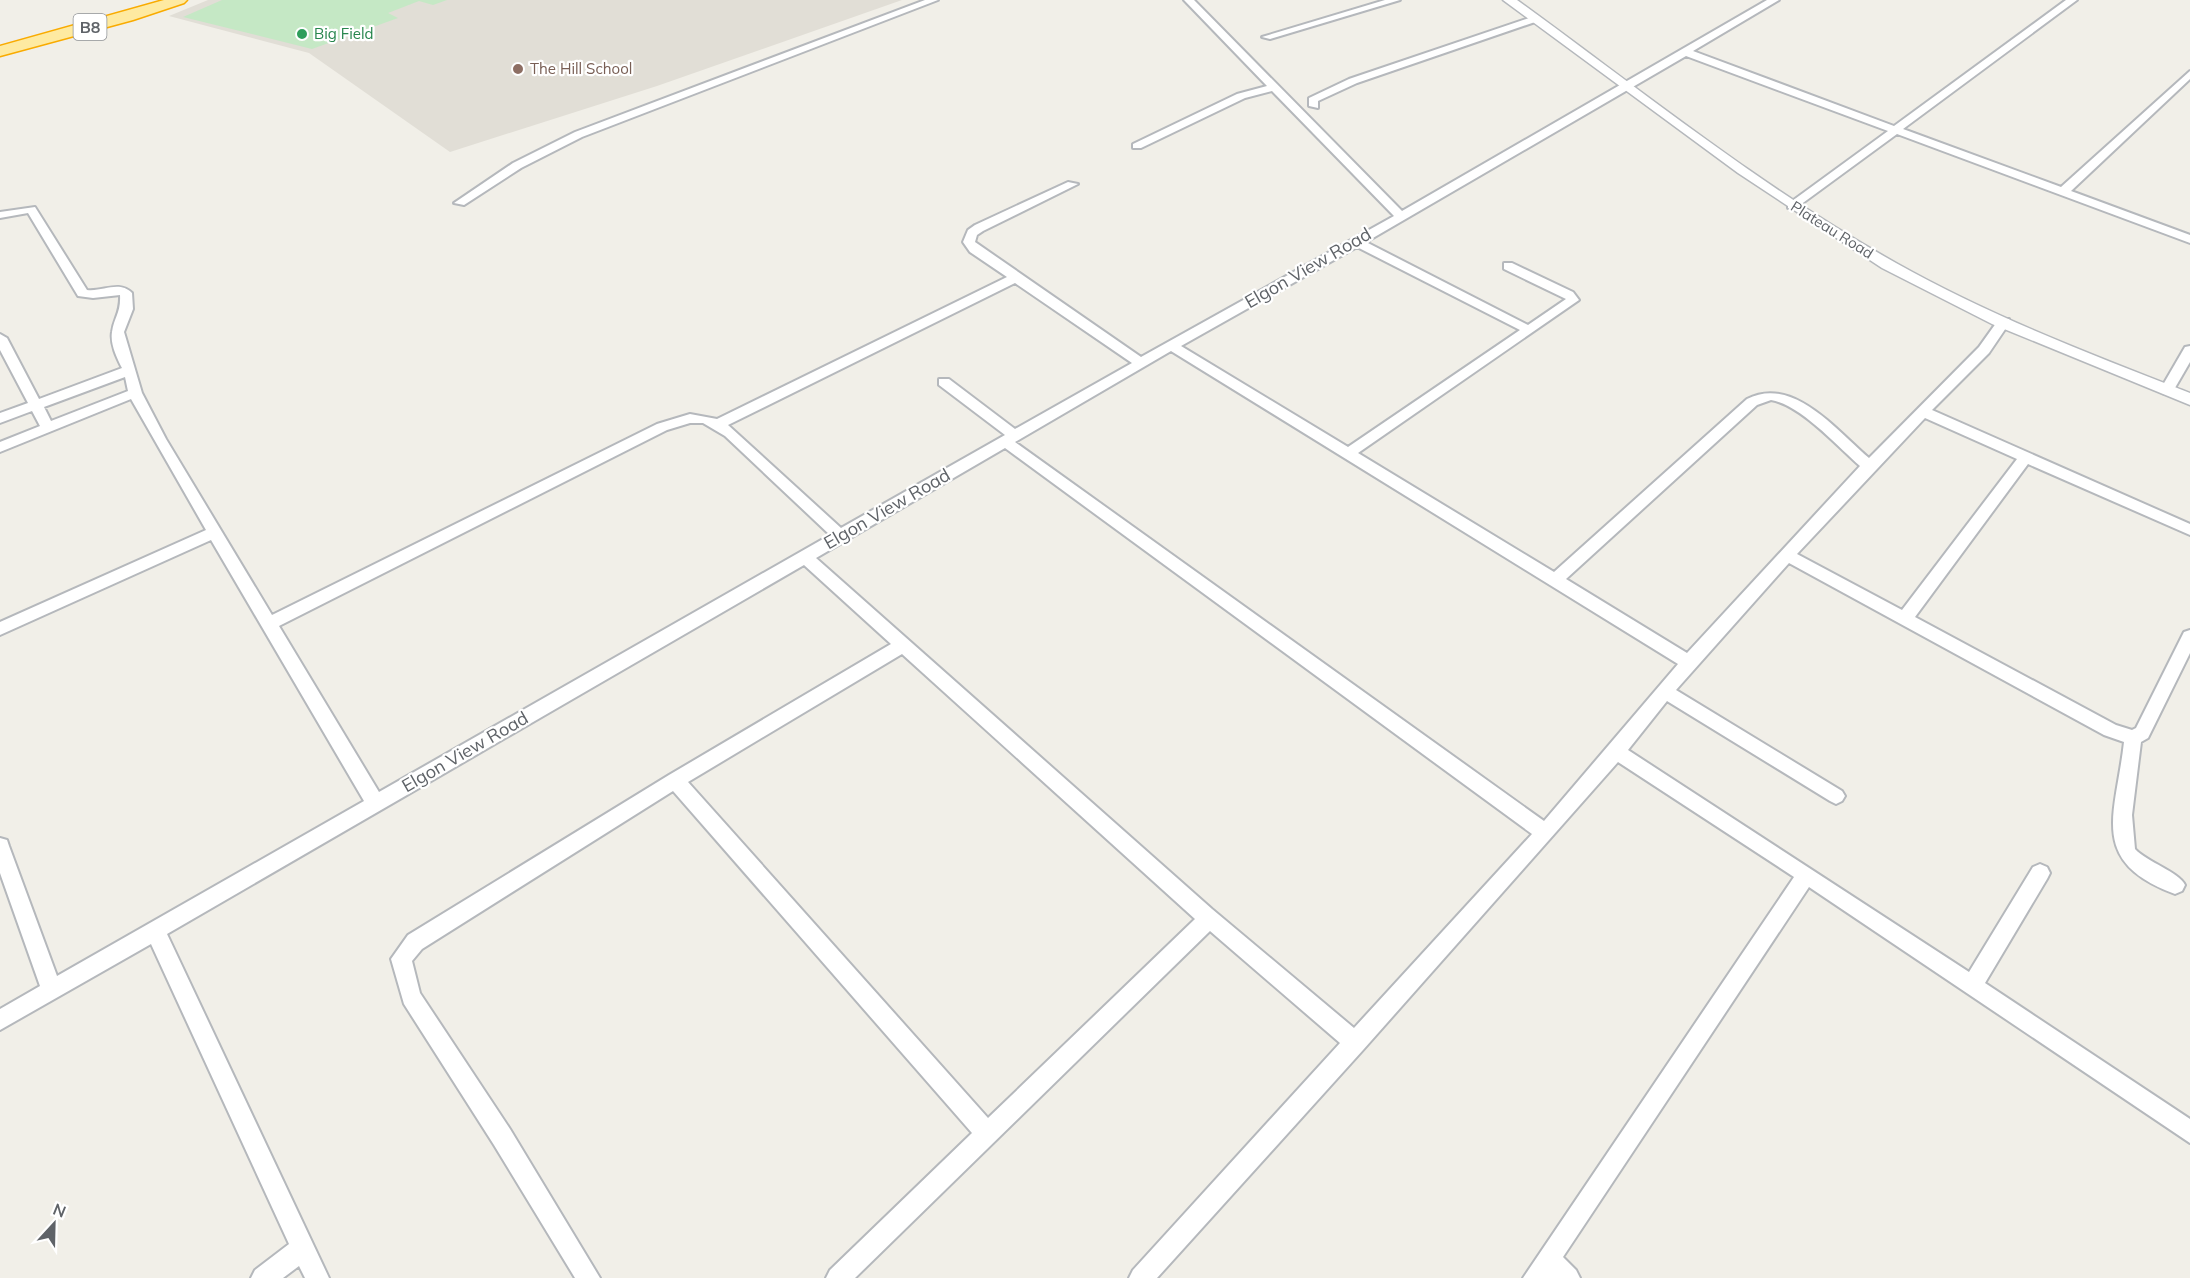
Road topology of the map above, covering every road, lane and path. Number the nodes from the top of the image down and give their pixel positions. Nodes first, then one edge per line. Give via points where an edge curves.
1 (179, 0) edge
2 (933, 0) edge
3 (1189, 0) edge
4 (1395, 0) edge
5 (1509, 0) edge
6 (1774, 0) edge
7 (2072, 0) edge
8 (1535, 19) junction
9 (1267, 38) dead end
10 (0, 51) edge
11 (1684, 52) junction
12 (2190, 74) edge
13 (1276, 87) junction
14 (1625, 87) junction
15 (1314, 106) dead end
16 (1897, 130) junction
17 (1137, 146) dead end
18 (1072, 184) dead end
19 (2063, 192) junction
20 (460, 202) dead end
21 (1792, 206) junction
22 (0, 215) edge
23 (1401, 217) junction
24 (2190, 239) edge
25 (1355, 241) junction
26 (1508, 266) dead end
27 (1017, 277) junction
28 (2004, 322) junction
29 (1528, 330) junction
30 (0, 338) edge
31 (1172, 346) junction
32 (2190, 350) edge
33 (1141, 363) junction
34 (130, 370) junction
35 (944, 382) dead end
36 (2167, 390) junction
37 (135, 393) junction
38 (2190, 399) edge
39 (35, 405) junction
40 (1924, 412) junction
41 (0, 418) edge
42 (718, 424) junction
43 (48, 428) junction
44 (1010, 438) junction
45 (0, 447) edge
46 (1349, 453) junction
47 (2025, 458) junction
48 (1869, 466) junction
49 (2190, 530) edge
50 (216, 532) junction
51 (840, 536) junction
52 (804, 556) junction
53 (1788, 556) junction
54 (1556, 579) junction
55 (1905, 619) junction
56 (270, 623) junction
57 (0, 629) edge
58 (2190, 636) edge
59 (903, 645) junction
60 (1689, 662) junction
61 (1663, 690) junction
62 (2133, 738) junction
63 (1616, 752) junction
64 (675, 780) junction
65 (1836, 796) dead end
66 (376, 804) junction
67 (1545, 833) junction
68 (0, 846) edge
69 (2040, 873) dead end
70 (1806, 875) junction
71 (2175, 885) dead end
72 (1209, 919) junction
73 (155, 930) junction
74 (1972, 986) junction
75 (52, 990) junction
76 (0, 1020) edge
77 (1356, 1043) junction
78 (2190, 1132) edge
79 (988, 1134) junction
80 (302, 1249) junction
81 (1542, 1269) edge
82 (263, 1278) edge
83 (317, 1278) edge
84 (588, 1278) edge
85 (838, 1278) edge
86 (1141, 1278) edge
87 (1568, 1278) edge

1 - 10 highway, B8
2 - 20 street via 585,133 477,189
3 - 13 street
4 - 9 street
5 - 8 street, Plateau Road
6 - 11 street, Elgon View Road
7 - 16 street
8 - 14 street, Plateau Road
8 - 15 street via 1353,81 1313,100
11 - 14 street, Elgon View Road
11 - 16 street
12 - 19 street
13 - 17 street via 1241,96
13 - 23 street
14 - 21 street, Plateau Road
14 - 23 street, Elgon View Road
16 - 19 street
16 - 21 street
18 - 27 street via 972,232 969,242 974,249
19 - 24 street
21 - 28 street, Plateau Road via 1889,265
22 - 34 street via 32,209 82,293 87,296 124,291 127,309 118,333
23 - 25 street, Elgon View Road
25 - 29 street
25 - 31 street, Elgon View Road
26 - 29 street via 1573,300
27 - 33 street
27 - 42 street
28 - 36 street, Plateau Road
28 - 40 street via 1984,350
29 - 46 street
30 - 39 street
31 - 33 street, Elgon View Road
31 - 46 street
32 - 36 street
33 - 44 street, Elgon View Road
34 - 37 street
34 - 39 street
35 - 44 street
36 - 38 street, Plateau Road
37 - 43 street
37 - 50 street
39 - 41 street
39 - 43 street
40 - 47 street
40 - 48 street
42 - 51 street
42 - 56 street via 703,417 662,426
43 - 45 street
44 - 51 street, Elgon View Road
44 - 67 street
46 - 54 street
47 - 49 street
47 - 55 street
48 - 53 street
48 - 54 street via 1793,404 1766,396 1752,402
50 - 56 street
50 - 57 street
51 - 52 street, Elgon View Road
52 - 59 street
52 - 66 street, Elgon View Road
53 - 55 street
53 - 60 street
54 - 60 street
55 - 62 street via 2110,730
56 - 66 street
58 - 62 street via 2142,733
59 - 64 street
59 - 72 street
60 - 61 street
61 - 63 street
61 - 65 street
62 - 71 street via 2121,833 2127,853
63 - 67 street
63 - 70 street
64 - 79 street
64 - 84 street via 416,942 401,959 411,997
66 - 73 street, Elgon View Road
67 - 77 street
68 - 75 street
69 - 74 street
70 - 74 street
70 - 81 street
72 - 77 street
72 - 79 street
73 - 75 street, Elgon View Road
73 - 80 street
74 - 78 street
75 - 76 street, Elgon View Road
77 - 86 street
79 - 85 street
80 - 82 street
80 - 83 street
81 - 87 street

